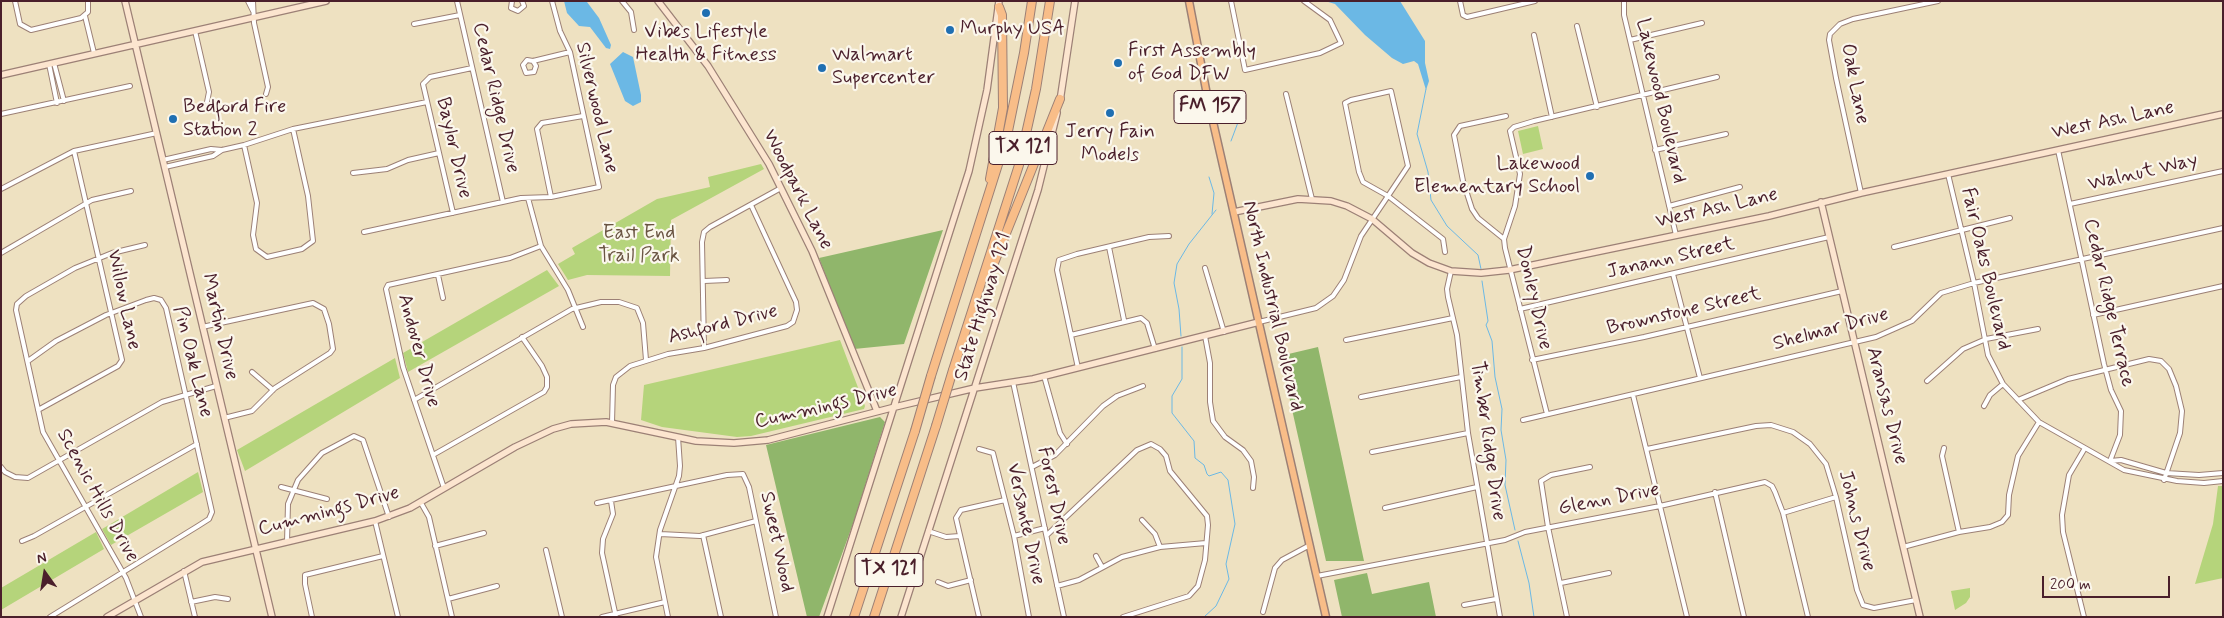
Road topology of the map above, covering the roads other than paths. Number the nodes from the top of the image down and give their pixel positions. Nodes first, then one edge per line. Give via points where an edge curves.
1 (15, 1) edge
2 (88, 1) edge
3 (126, 1) edge
4 (248, 1) edge
5 (253, 1) edge
6 (326, 1) edge
7 (457, 1) edge
8 (512, 1) edge
9 (522, 1) edge
10 (552, 1) edge
11 (622, 1) edge
12 (658, 1) edge
13 (1032, 1) edge
14 (1050, 1) edge
15 (1075, 1) edge
16 (1189, 1) edge
17 (1231, 1) edge
18 (1304, 1) edge
19 (1460, 1) edge
20 (1535, 1) edge
21 (1624, 1) edge
22 (1938, 1) edge
23 (999, 4) edge
24 (253, 14) junction
25 (460, 15) junction
26 (85, 16) junction
27 (1702, 23) dead end
28 (414, 24) dead end
29 (1577, 26) dead end
30 (634, 30) dead end
31 (195, 31) junction
32 (1534, 35) dead end
33 (1630, 40) junction
34 (136, 44) junction
35 (570, 52) junction
36 (94, 53) junction
37 (533, 61) dead end
38 (51, 64) junction
39 (472, 68) junction
40 (1, 75) edge
41 (1716, 78) dead end
42 (130, 86) dead end
43 (266, 94) dead end
44 (1286, 94) dead end
45 (1643, 96) junction
46 (1060, 99) junction
47 (64, 101) junction
48 (207, 102) dead end
49 (427, 102) junction
50 (57, 103) junction
51 (1596, 107) junction
52 (1, 114) edge
53 (2223, 114) edge
54 (583, 116) junction
55 (1506, 116) dead end
56 (1552, 117) junction
57 (293, 129) junction
58 (157, 133) junction
59 (1726, 134) dead end
60 (244, 145) junction
61 (1655, 150) junction
62 (2058, 150) junction
63 (74, 151) junction
64 (439, 153) junction
65 (164, 164) junction
66 (2223, 171) edge
67 (353, 174) dead end
68 (1948, 174) junction
69 (1740, 187) dead end
70 (781, 188) junction
71 (1, 189) edge
72 (131, 191) dead end
73 (1861, 193) junction
74 (1388, 196) junction
75 (551, 197) junction
76 (528, 198) junction
77 (1312, 199) junction
78 (86, 202) junction
79 (504, 202) junction
80 (1821, 202) junction
81 (2070, 204) junction
82 (752, 205) junction
83 (1669, 206) junction
84 (1234, 212) junction
85 (453, 213) junction
86 (2010, 218) dead end
87 (1372, 220) junction
88 (2223, 228) edge
89 (1961, 230) junction
90 (364, 232) dead end
91 (1169, 236) dead end
92 (1676, 236) junction
93 (1829, 237) junction
94 (1504, 239) junction
95 (145, 245) dead end
96 (541, 246) junction
97 (1109, 247) junction
98 (1894, 247) dead end
99 (1445, 252) dead end
100 (1, 253) edge
101 (100, 258) junction
102 (2082, 259) junction
103 (1205, 268) dead end
104 (1509, 270) junction
105 (1452, 271) junction
106 (965, 272) junction
107 (1673, 274) junction
108 (438, 276) junction
109 (727, 280) dead end
110 (704, 281) junction
111 (1974, 282) junction
112 (2223, 286) edge
113 (1842, 290) junction
114 (979, 292) junction
115 (443, 298) dead end
116 (576, 308) junction
117 (1520, 309) junction
118 (112, 312) junction
119 (2093, 315) junction
120 (1454, 318) junction
121 (1124, 320) junction
122 (1259, 322) junction
123 (1687, 326) junction
124 (202, 327) junction
125 (583, 327) dead end
126 (2038, 329) dead end
127 (1224, 332) junction
128 (1071, 335) junction
129 (1205, 336) junction
130 (522, 337) junction
131 (1986, 339) junction
132 (1346, 340) dead end
133 (1853, 342) junction
134 (704, 348) junction
135 (1155, 349) junction
136 (646, 360) junction
137 (1532, 360) junction
138 (28, 361) junction
139 (1078, 368) junction
140 (2105, 370) junction
141 (252, 372) dead end
142 (1044, 376) junction
143 (1461, 377) junction
144 (1700, 378) junction
145 (1927, 381) dead end
146 (1013, 382) junction
147 (2003, 384) junction
148 (216, 386) junction
149 (1143, 386) dead end
150 (976, 388) junction
151 (272, 390) junction
152 (185, 393) junction
153 (1633, 395) junction
154 (1361, 397) dead end
155 (414, 400) junction
156 (2018, 400) junction
157 (1984, 406) dead end
158 (896, 407) junction
159 (38, 410) junction
160 (877, 411) junction
161 (1547, 414) junction
162 (224, 418) junction
163 (1523, 420) dead end
164 (2039, 422) junction
165 (612, 423) junction
166 (1468, 433) junction
167 (678, 437) junction
168 (197, 444) junction
169 (1067, 444) junction
170 (1944, 448) dead end
171 (2085, 448) junction
172 (979, 449) dead end
173 (1646, 449) junction
174 (1372, 452) dead end
175 (433, 454) junction
176 (60, 460) junction
177 (2110, 460) junction
178 (1, 467) edge
179 (1590, 467) dead end
180 (1032, 468) junction
181 (2166, 473) junction
182 (2223, 474) edge
183 (2212, 475) junction
184 (2164, 480) junction
185 (2223, 481) edge
186 (2212, 483) junction
187 (675, 486) junction
188 (281, 487) dead end
189 (1477, 487) junction
190 (444, 488) junction
191 (1253, 488) dead end
192 (292, 490) junction
193 (1715, 492) junction
194 (1836, 497) junction
195 (327, 499) dead end
196 (1005, 500) junction
197 (611, 501) junction
198 (422, 503) junction
199 (597, 503) dead end
200 (86, 506) junction
201 (1660, 506) junction
202 (1385, 508) dead end
203 (1783, 513) junction
204 (389, 517) junction
205 (1142, 520) dead end
206 (375, 521) junction
207 (756, 521) junction
208 (1045, 528) junction
209 (1548, 528) junction
210 (928, 531) junction
211 (1959, 532) junction
212 (484, 533) dead end
213 (660, 534) junction
214 (703, 535) junction
215 (1047, 535) junction
216 (960, 536) junction
217 (1014, 536) junction
218 (22, 541) dead end
219 (287, 542) junction
220 (1206, 543) junction
221 (1487, 544) junction
222 (1310, 545) junction
223 (435, 546) junction
224 (1903, 546) junction
225 (1160, 547) junction
226 (256, 549) junction
227 (546, 550) dead end
228 (383, 556) junction
229 (1096, 556) dead end
230 (1102, 567) junction
231 (123, 571) junction
232 (184, 571) junction
233 (1609, 573) dead end
234 (1317, 576) junction
235 (971, 580) junction
236 (938, 582) dead end
237 (1561, 583) junction
238 (497, 586) dead end
239 (1057, 586) junction
240 (228, 599) dead end
241 (448, 599) junction
242 (1496, 599) junction
243 (134, 600) junction
244 (1916, 600) junction
245 (191, 602) junction
246 (665, 602) junction
247 (1464, 605) dead end
248 (1263, 612) dead end
249 (616, 615) edge
250 (854, 616) edge
251 (50, 617) edge
252 (107, 617) edge
253 (141, 617) edge
254 (195, 617) edge
255 (272, 617) edge
256 (312, 617) edge
257 (398, 617) edge
258 (452, 617) edge
259 (562, 617) edge
260 (602, 617) edge
261 (668, 617) edge
262 (721, 617) edge
263 (776, 617) edge
264 (827, 617) edge
265 (874, 617) edge
266 (901, 617) edge
267 (980, 617) edge
268 (1029, 617) edge
269 (1064, 617) edge
270 (1123, 617) edge
271 (1326, 617) edge
272 (1500, 617) edge
273 (1567, 617) edge
274 (1687, 617) edge
275 (1744, 617) edge
276 (1808, 617) edge
277 (1920, 617) edge
278 (2084, 617) edge

1 - 26 street via 18,21 26,30
2 - 26 street
3 - 34 street, Martin Drive
4 - 24 street
5 - 24 street
6 - 24 street
7 - 25 street, Cedar Ridge Drive
8 - 9 street via 511,8 518,11 524,6
10 - 35 street, Silverwood Lane
11 - 30 street via 631,12
12 - 70 street, Woodpark Lane via 708,66
13 - 106 highway, TX 121 via 1007,136
14 - 114 highway, TX 121 via 1044,50 1019,165
15 - 46 street, State Highway 121
16 - 84 main road, North Industrial Boulevard / FM 157
17 - 18 street via 1245,70 1320,53 1341,43 1330,20
19 - 20 street via 1463,15 1468,18
21 - 33 street, Lakewood Boulevard
22 - 73 street, Oak Lane via 1853,19 1840,24 1830,34 1834,70
23 - 106 highway via 1002,15 1003,108 995,158 964,265
23 - 158 street via 986,90 969,170
24 - 31 street
24 - 43 street via 268,87
25 - 28 street
25 - 39 street, Cedar Ridge Drive
26 - 36 street
27 - 33 street
29 - 51 street
31 - 34 street
31 - 48 street via 209,92
32 - 56 street
33 - 45 street, Lakewood Boulevard
34 - 36 street
34 - 58 street, Martin Drive
35 - 37 street
35 - 54 street, Silverwood Lane
36 - 38 street
38 - 40 street
38 - 47 street
38 - 50 street
39 - 49 street, Baylor Drive via 430,76 423,84
39 - 79 street, Cedar Ridge Drive
41 - 45 street
42 - 47 street
44 - 77 street
45 - 51 street
45 - 61 street, Lakewood Boulevard
46 - 114 highway
46 - 150 street, State Highway 121 via 1038,190
47 - 50 street
49 - 57 street
49 - 64 street, Baylor Drive
50 - 52 street
51 - 56 street
53 - 62 street, West Ash Lane
54 - 75 street via 542,123 536,129
54 - 75 street, Silverwood Lane via 599,187
55 - 94 street via 1460,126 1454,135 1472,208 1478,218
56 - 94 street, Donley Drive via 1514,127 1510,131 1520,174
57 - 60 street
57 - 60 street via 308,196 313,241 302,249 267,257 256,249 253,235 257,204
58 - 63 street
58 - 65 street, Martin Drive
59 - 61 street
60 - 65 street via 222,150 213,156
61 - 83 street, Lakewood Boulevard
62 - 68 street, West Ash Lane
62 - 81 street, Cedar Ridge Terrace
63 - 71 street
63 - 78 street, Willow Lane
64 - 67 street via 387,169
64 - 85 street, Baylor Drive
65 - 124 street, Martin Drive
66 - 81 street, Walnut Way
68 - 73 street, West Ash Lane
68 - 89 street, Fair Oaks Boulevard
69 - 83 street
70 - 82 street
70 - 160 street, Woodpark Lane via 812,251
72 - 78 street
73 - 80 street, West Ash Lane
74 - 74 street via 1364,182 1359,172 1345,103 1391,91 1408,166
74 - 87 street
74 - 99 street via 1443,239
75 - 76 street
76 - 79 street
76 - 96 street
77 - 84 street, West Ash Lane
77 - 87 street, West Ash Lane via 1347,206
78 - 100 street
78 - 101 street, Willow Lane
79 - 85 street
80 - 92 street, West Ash Lane
80 - 93 street, Aransas Drive
81 - 102 street, Cedar Ridge Terrace
82 - 110 street via 704,232
82 - 134 street, Ashford Drive via 792,291 796,316 787,326
83 - 92 street, Lakewood Boulevard
84 - 122 main road, North Industrial Boulevard / FM 157
85 - 90 street
86 - 89 street
87 - 105 street, West Ash Lane via 1412,253
87 - 122 street via 1361,236 1344,280 1334,296 1309,310
88 - 102 street, Shelmar Drive
89 - 98 street
89 - 111 street, Fair Oaks Boulevard
91 - 97 street via 1149,237
92 - 104 street, West Ash Lane
93 - 107 street, Janann Street
93 - 113 street, Aransas Drive
94 - 104 street, Donley Drive
95 - 101 street
96 - 108 street, Andover Drive via 510,258
96 - 116 street
97 - 121 street
97 - 128 street via 1062,258 1058,262
101 - 118 street, Willow Lane
101 - 138 street, Scenic Hills Drive via 75,268 17,304
102 - 111 street, Shelmar Drive
102 - 119 street, Cedar Ridge Terrace
103 - 127 street
104 - 105 street, West Ash Lane via 1482,273
104 - 117 street, Donley Drive
105 - 120 street, Timber Ridge Drive via 1447,289
106 - 250 highway, TX 121, bridge
107 - 117 street, Janann Street
107 - 123 street
108 - 115 street
108 - 155 street, Andover Drive via 388,285 386,289
109 - 110 street
110 - 134 street
111 - 131 street, Fair Oaks Boulevard
111 - 133 street, Shelmar Drive via 1941,293 1905,326
112 - 119 street
113 - 123 street, Brownstone Street
113 - 133 street, Aransas Drive
114 - 265 highway, TX 121, bridge
116 - 125 street
116 - 130 street
116 - 136 street via 618,302 637,308
117 - 137 street, Donley Drive
118 - 138 street, Pin Oak Lane via 56,341
118 - 152 street, Pin Oak Lane via 154,298 164,302
118 - 159 street, Willow Lane via 122,357 120,364
119 - 140 street, Cedar Ridge Terrace
120 - 132 street
120 - 143 street, Timber Ridge Drive
121 - 128 street
121 - 135 street via 1143,319 1151,332
122 - 127 street, Cummings Drive
122 - 222 main road, North Industrial Boulevard / FM 157
123 - 137 street, Brownstone Street
123 - 144 street
124 - 148 street, Martin Drive
124 - 151 street via 277,309 312,303 320,305 326,312 332,351
126 - 131 street
127 - 129 street, Cummings Drive
128 - 139 street
129 - 135 street, Cummings Drive
129 - 191 street via 1213,421 1251,461
130 - 155 street
130 - 175 street via 547,377 544,392
131 - 145 street via 1963,349
131 - 147 street, Fair Oaks Boulevard via 1988,356
133 - 144 street, Shelmar Drive
133 - 224 street, Aransas Drive
134 - 136 street, Ashford Drive
135 - 139 street, Cummings Drive
136 - 165 street, Ashford Drive via 630,366 616,377
137 - 161 street, Donley Drive
138 - 159 street, Scenic Hills Drive
139 - 142 street, Cummings Drive
140 - 156 street via 2068,379
140 - 177 street, Cedar Ridge Terrace via 2122,416 2120,435
140 - 181 street via 2149,359 2161,361 2169,369 2182,402 2182,411 2180,433
141 - 151 street
142 - 146 street, Cummings Drive
142 - 169 street via 1060,433
143 - 154 street
143 - 166 street, Timber Ridge Drive
144 - 153 street, Shelmar Drive
146 - 150 street, Cummings Drive
146 - 180 street, Forest Drive
147 - 156 street, Fair Oaks Boulevard
147 - 157 street via 1990,395
148 - 152 street
148 - 162 street, Martin Drive
149 - 169 street via 1117,396 1103,406
150 - 158 street, Cummings Drive
150 - 210 street, State Highway 121
151 - 162 street via 252,411
152 - 168 street, Pin Oak Lane
152 - 176 street via 162,402
153 - 161 street, Shelmar Drive
153 - 173 street
155 - 175 street, Andover Drive
156 - 164 street, Fair Oaks Boulevard
158 - 160 street, Cummings Drive
158 - 264 street
159 - 176 street, Scenic Hills Drive via 43,432
160 - 167 street, Cummings Drive via 768,440 734,443
161 - 163 street, Shelmar Drive
162 - 226 street, Martin Drive
164 - 171 street, Fair Oaks Boulevard
164 - 211 street via 2014,468 2008,515 1990,528
165 - 167 street, Cummings Drive
165 - 190 street, Cummings Drive via 571,424 553,429
166 - 174 street
166 - 189 street, Timber Ridge Drive
167 - 187 street via 680,466
168 - 200 street
168 - 231 street, Pin Oak Lane via 211,505 210,518
169 - 180 street
170 - 211 street via 1942,456
171 - 177 street, Fair Oaks Boulevard
171 - 278 street via 2069,475 2062,515 2063,532
172 - 196 street, Versante Drive via 994,453
173 - 194 street, Johns Drive via 1731,430 1771,425 1793,432 1820,455
173 - 201 street
175 - 190 street, Andover Drive
176 - 178 street via 24,479 10,475
176 - 200 street, Scenic Hills Drive
177 - 181 street, Fair Oaks Boulevard
177 - 184 street, Fair Oaks Boulevard via 2124,470
179 - 209 street via 1550,475 1541,481
180 - 208 street, Forest Drive
181 - 183 street, Fair Oaks Boulevard
181 - 184 street
182 - 183 street, Fair Oaks Boulevard
183 - 186 street
184 - 186 street, Fair Oaks Boulevard
185 - 186 street, Fair Oaks Boulevard
187 - 197 street
187 - 207 street, Sweet Wood via 742,474 749,487
187 - 213 street
188 - 192 street
189 - 202 street
189 - 221 street, Timber Ridge Drive
190 - 198 street, Cummings Drive
192 - 195 street
192 - 204 street via 304,470 322,452 347,438 358,436 363,440
192 - 219 street via 286,522
193 - 201 street, Glenn Drive
193 - 203 street, Glenn Drive via 1765,482 1776,492
193 - 275 street
194 - 203 street
194 - 244 street, Johns Drive via 1863,605 1874,608
196 - 216 street via 961,510 956,518
196 - 217 street, Versante Drive
197 - 199 street
197 - 249 street via 613,514 603,539 602,553
198 - 204 street, Cummings Drive
198 - 223 street via 429,517
200 - 218 street
200 - 231 street, Scenic Hills Drive
201 - 209 street, Glenn Drive
201 - 274 street
203 - 276 street, Glenn Drive
204 - 206 street, Cummings Drive
205 - 225 street via 1155,534
206 - 219 street, Cummings Drive
206 - 228 street
207 - 214 street
207 - 263 street, Sweet Wood
208 - 215 street, Forest Drive
208 - 217 street
209 - 221 street, Glenn Drive
209 - 237 street
210 - 216 street via 946,537
210 - 266 street, State Highway 121
211 - 224 street
212 - 223 street
213 - 214 street
213 - 246 street via 657,567
214 - 262 street
215 - 220 street via 1137,450 1151,444 1166,456 1170,471 1207,516
215 - 239 street, Forest Drive
216 - 235 street
217 - 268 street, Versante Drive
219 - 226 street, Cummings Drive
220 - 225 street
220 - 270 street via 1205,560 1194,591 1188,596
221 - 234 street, Glenn Drive
221 - 242 street, Timber Ridge Drive
222 - 234 main road, North Industrial Boulevard / FM 157
222 - 248 street via 1275,568
223 - 241 street
224 - 244 street, Aransas Drive
225 - 230 street via 1122,557
226 - 232 street, Cummings Drive via 202,562
226 - 255 street, Martin Drive
227 - 259 street
228 - 256 street via 305,575
228 - 257 street
229 - 230 street
230 - 239 street via 1079,580
231 - 243 street, Scenic Hills Drive
231 - 251 street
232 - 243 street, Cummings Drive
232 - 245 street
233 - 237 street
234 - 271 main road, North Industrial Boulevard / FM 157
235 - 236 street via 948,586
235 - 267 street
237 - 273 street
238 - 241 street
239 - 269 street, Forest Drive
240 - 245 street via 215,597
241 - 258 street
242 - 247 street
242 - 272 street, Timber Ridge Drive
243 - 252 street, Cummings Drive
243 - 253 street, Scenic Hills Drive
244 - 277 street, Aransas Drive
245 - 254 street
246 - 249 street
246 - 261 street
249 - 260 street

